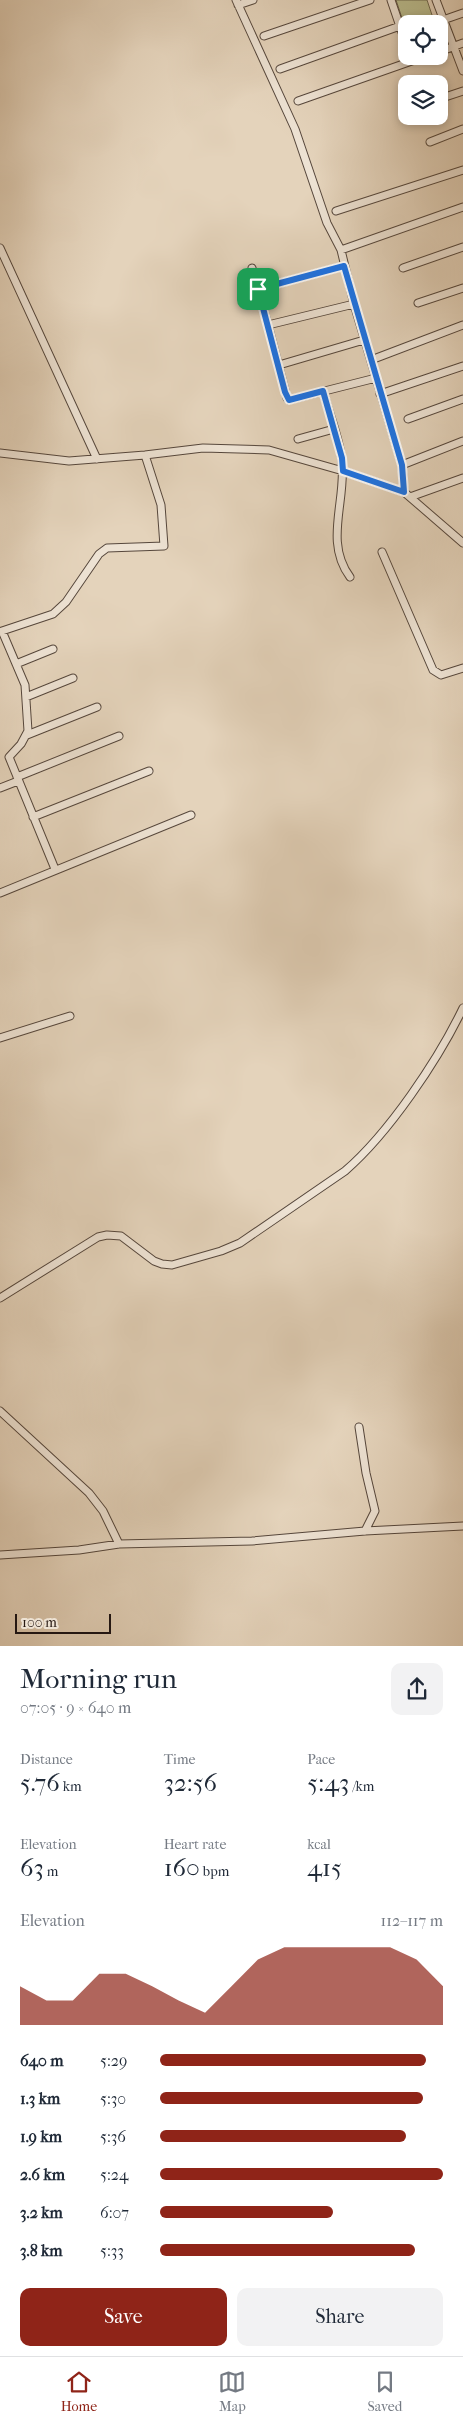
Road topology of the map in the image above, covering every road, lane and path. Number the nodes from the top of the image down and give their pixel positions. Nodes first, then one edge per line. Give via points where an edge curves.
1 (253, 0) edge
2 (370, 0) edge
3 (391, 0) edge
4 (436, 0) edge
5 (237, 3) edge
6 (463, 13) edge
7 (441, 15) edge
8 (448, 18) edge
9 (398, 20) edge
10 (398, 27) edge
11 (448, 32) edge
12 (264, 36) dead end
13 (463, 43) edge
14 (454, 46) junction
15 (448, 48) edge
16 (398, 64) edge
17 (280, 69) dead end
18 (463, 72) edge
19 (463, 91) edge
20 (448, 96) edge
21 (298, 102) dead end
22 (463, 129) edge
23 (430, 142) dead end
24 (462, 172) edge
25 (463, 207) edge
26 (336, 211) dead end
27 (463, 247) edge
28 (0, 248) edge
29 (341, 250) junction
30 (344, 266) junction
31 (252, 268) dead end
32 (403, 268) dead end
33 (463, 288) edge
34 (258, 289) junction
35 (354, 304) junction
36 (418, 304) dead end
37 (268, 325) junction
38 (463, 325) edge
39 (364, 340) junction
40 (371, 360) junction
41 (279, 365) junction
42 (463, 366) edge
43 (376, 378) junction
44 (323, 391) junction
45 (380, 394) junction
46 (463, 399) edge
47 (408, 419) dead end
48 (334, 429) junction
49 (298, 439) dead end
50 (463, 441) edge
51 (0, 453) edge
52 (145, 455) junction
53 (97, 459) junction
54 (402, 465) junction
55 (343, 471) junction
56 (463, 478) edge
57 (407, 495) junction
58 (463, 543) edge
59 (382, 552) dead end
60 (350, 578) dead end
61 (53, 649) dead end
62 (16, 664) junction
63 (463, 668) edge
64 (73, 678) dead end
65 (26, 697) junction
66 (96, 707) dead end
67 (27, 735) junction
68 (119, 736) dead end
69 (149, 771) dead end
70 (18, 779) junction
71 (0, 788) edge
72 (191, 815) dead end
73 (33, 817) junction
74 (55, 869) junction
75 (0, 893) edge
76 (463, 1008) edge
77 (70, 1016) dead end
78 (0, 1038) edge
79 (0, 1298) edge
80 (0, 1411) edge
81 (359, 1427) dead end
82 (463, 1526) edge
83 (365, 1531) junction
84 (119, 1544) junction
85 (0, 1556) edge

1 - 5 street
2 - 12 street
3 - 9 street
4 - 7 street
5 - 29 street via 295,129 327,223
6 - 8 street
10 - 17 street
11 - 14 street
13 - 14 street
14 - 15 street
14 - 18 street
16 - 21 street
19 - 20 street
22 - 23 street
24 - 26 street
25 - 29 street
27 - 32 street
28 - 53 street
29 - 30 street
30 - 34 street
30 - 35 street
31 - 34 street
33 - 36 street
34 - 37 street
35 - 37 street
35 - 39 street
37 - 41 street
38 - 40 street
39 - 40 street
39 - 41 street
40 - 43 street
41 - 44 street via 289,400
42 - 45 street
43 - 44 street
43 - 45 street
44 - 48 street
45 - 54 street
46 - 47 street
48 - 49 street
48 - 55 street
50 - 54 street
51 - 53 street via 69,461
52 - 53 street
52 - 55 street via 203,448 257,448
52 - 62 street via 161,504 164,546 107,548 53,614 2,631
54 - 57 street
55 - 57 street
55 - 60 street via 336,542 339,558
56 - 57 street
57 - 58 street
59 - 63 street via 432,670 441,675
61 - 62 street
62 - 65 street via 25,685
64 - 65 street
65 - 67 street
66 - 67 street
67 - 70 street via 9,757
68 - 70 street
69 - 73 street
70 - 71 street
70 - 73 street
72 - 74 street
73 - 74 street
74 - 75 street
76 - 79 street via 448,1040 359,1159 338,1177 240,1243 172,1265 154,1261 121,1236 102,1236
77 - 78 street
80 - 84 street via 89,1493 103,1511
81 - 83 street via 375,1510
82 - 83 street
83 - 84 street via 252,1541
84 - 85 street

